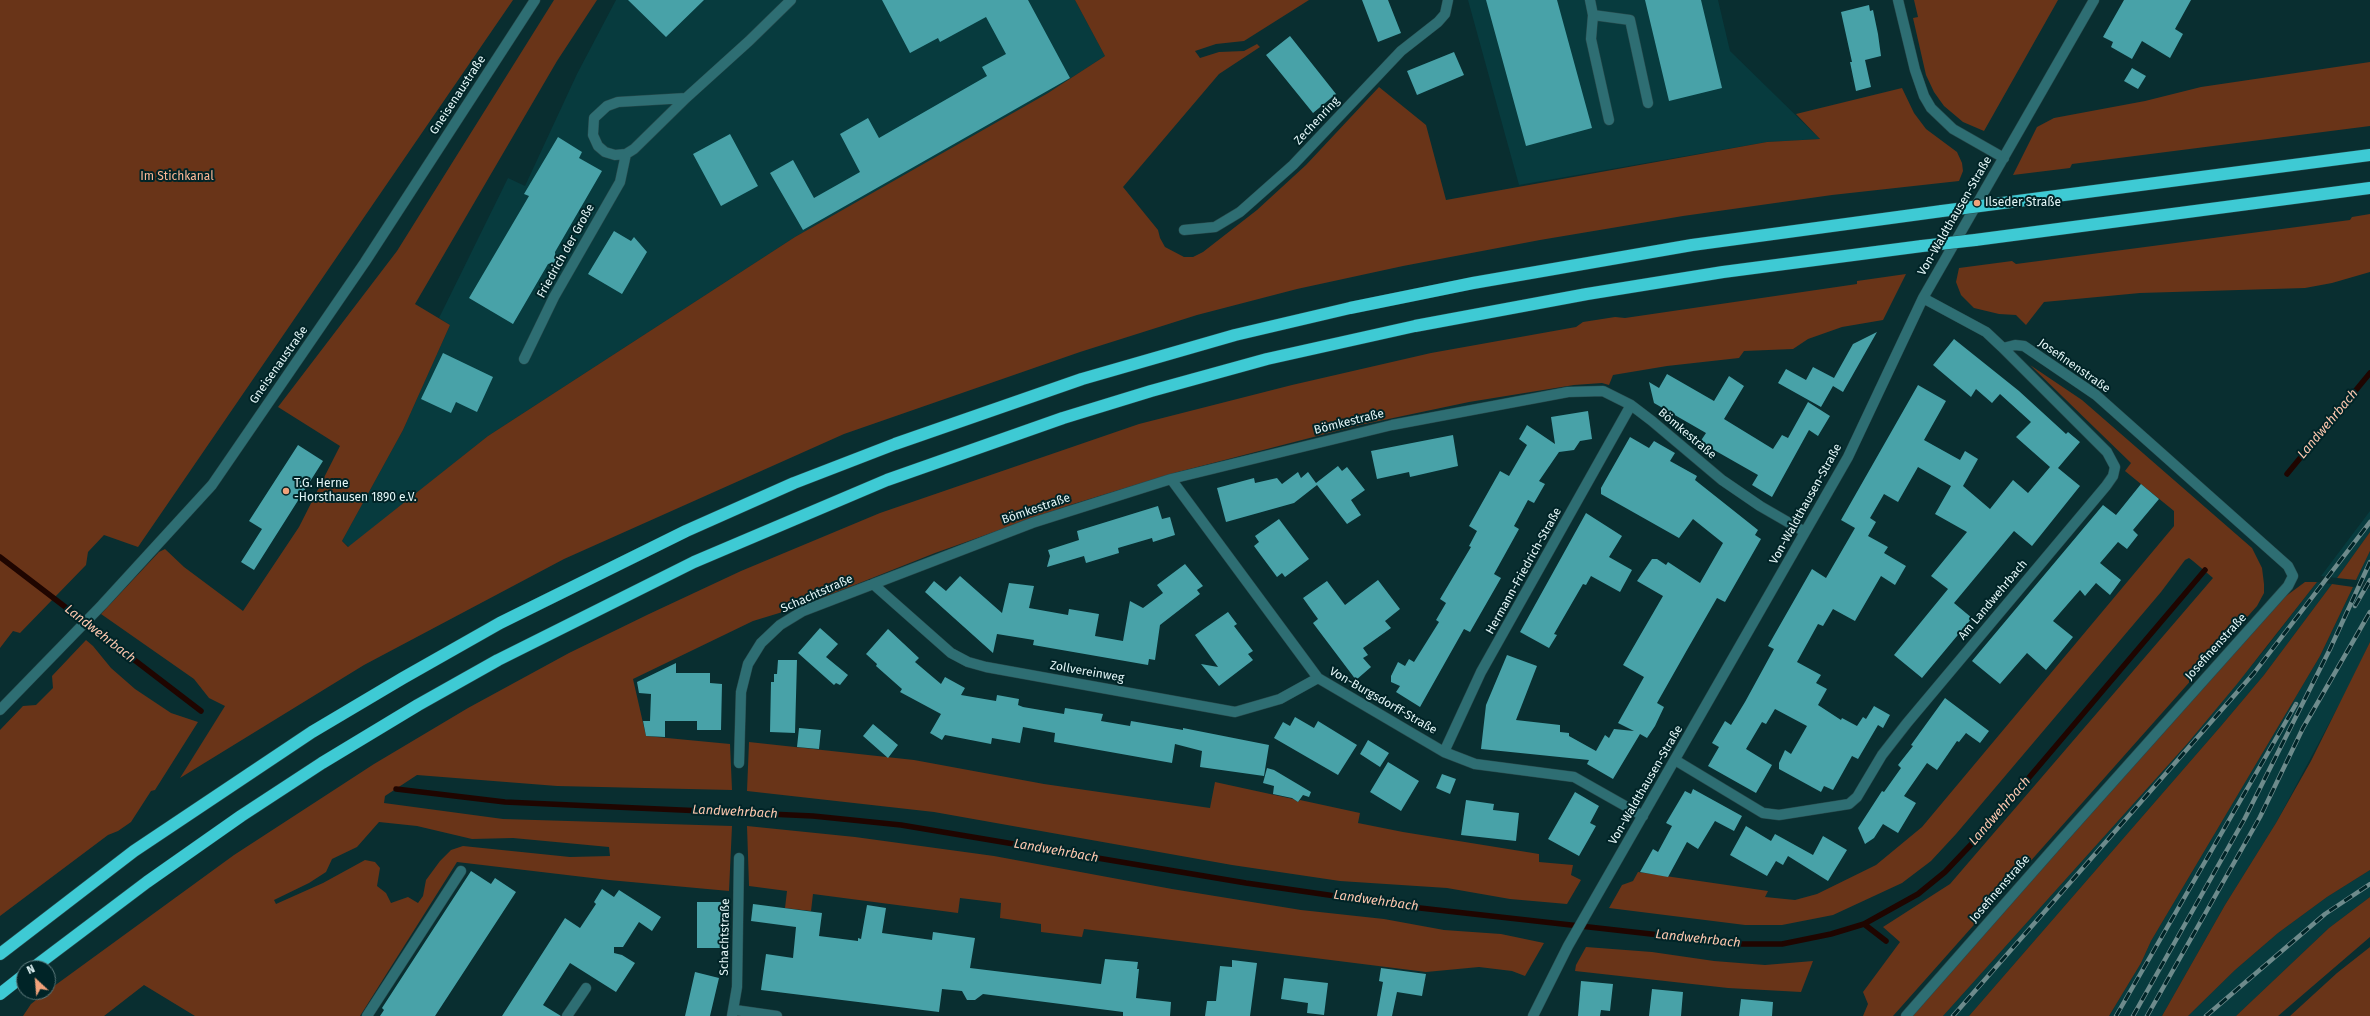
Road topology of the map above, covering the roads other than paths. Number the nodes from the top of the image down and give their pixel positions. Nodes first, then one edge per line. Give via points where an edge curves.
1 (535, 0) edge
2 (791, 0) edge
3 (1448, 0) edge
4 (1590, 0) edge
5 (1898, 0) edge
6 (2094, 0) edge
7 (1593, 15) junction
8 (686, 98) junction
9 (1648, 103) dead end
10 (1609, 120) dead end
11 (626, 154) junction
12 (2370, 155) edge
13 (2004, 158) junction
14 (2370, 188) edge
15 (1184, 230) dead end
16 (1923, 298) junction
17 (2003, 348) junction
18 (524, 359) dead end
19 (1631, 405) junction
20 (1172, 479) junction
21 (1805, 532) junction
22 (873, 584) junction
23 (1318, 678) junction
24 (0, 710) edge
25 (1444, 752) junction
26 (1675, 760) junction
27 (739, 764) dead end
28 (1643, 816) junction
29 (739, 858) dead end
30 (461, 871) dead end
31 (0, 954) edge
32 (44, 960) edge
33 (16, 981) edge
34 (586, 988) dead end
35 (0, 994) edge
36 (733, 1013) edge
37 (367, 1016) edge
38 (567, 1016) edge
39 (777, 1016) edge
40 (1533, 1016) edge
41 (1906, 1016) edge

1 - 24 street, Gneisenaustraße via 366,262 212,486
2 - 8 street
3 - 15 street, Zechenring via 1445,14 1438,22 1401,50 1293,165 1240,212 1215,228
4 - 7 street
5 - 13 street via 1915,70 1931,108 1953,129
6 - 13 street, Von-Waldthausen-Straße
7 - 9 street via 1630,20
7 - 10 street via 1591,39
8 - 11 street
8 - 11 street via 618,102 599,112 594,118 593,127 598,146 605,152 615,155
11 - 18 street, Friedrich der Große via 620,182 554,297
12 - 31 highway, bridge via 1692,245 1473,283 1235,335 1082,379 895,444 794,483 686,531 507,619 312,732 134,851
13 - 16 street, Von-Waldthausen-Straße
14 - 32 highway, bridge via 1724,272 1587,294 1414,326 1267,359 1071,415 887,480 788,520 687,565 498,660 322,763 241,816 147,882
16 - 17 street, Am Landwehrbach via 1986,332
16 - 21 street, Von-Waldthausen-Straße via 1848,457
17 - 26 street, Am Landwehrbach via 2107,452 2115,467 2106,486 1882,755 1857,796 1849,804 1779,815 1763,813
17 - 41 street, Josefinenstraße via 2024,346 2096,395 2288,566 2293,576 2288,586
19 - 20 street, Bömkestraße via 1602,391 1568,392 1392,425
19 - 21 street, Bömkestraße via 1722,480
19 - 25 street, Hermann-Friedrich-Straße via 1482,672
20 - 22 street, Bömkestraße via 1032,523
20 - 23 street, Von-Burgsdorff-Straße
21 - 26 street, Von-Waldthausen-Straße
22 - 23 street, Zollvereinweg via 951,653 986,668 1235,712 1280,699
22 - 27 street, Schachtstraße via 803,611 780,625 761,642 748,664 740,692
23 - 25 street, Von-Burgsdorff-Straße
25 - 28 street, Von-Burgsdorff-Straße via 1475,764 1574,777
26 - 28 street, Von-Waldthausen-Straße
28 - 40 street, Von-Waldthausen-Straße via 1568,946
29 - 36 street, Schachtstraße via 737,988
30 - 37 street
33 - 35 highway
34 - 38 street
36 - 39 street

